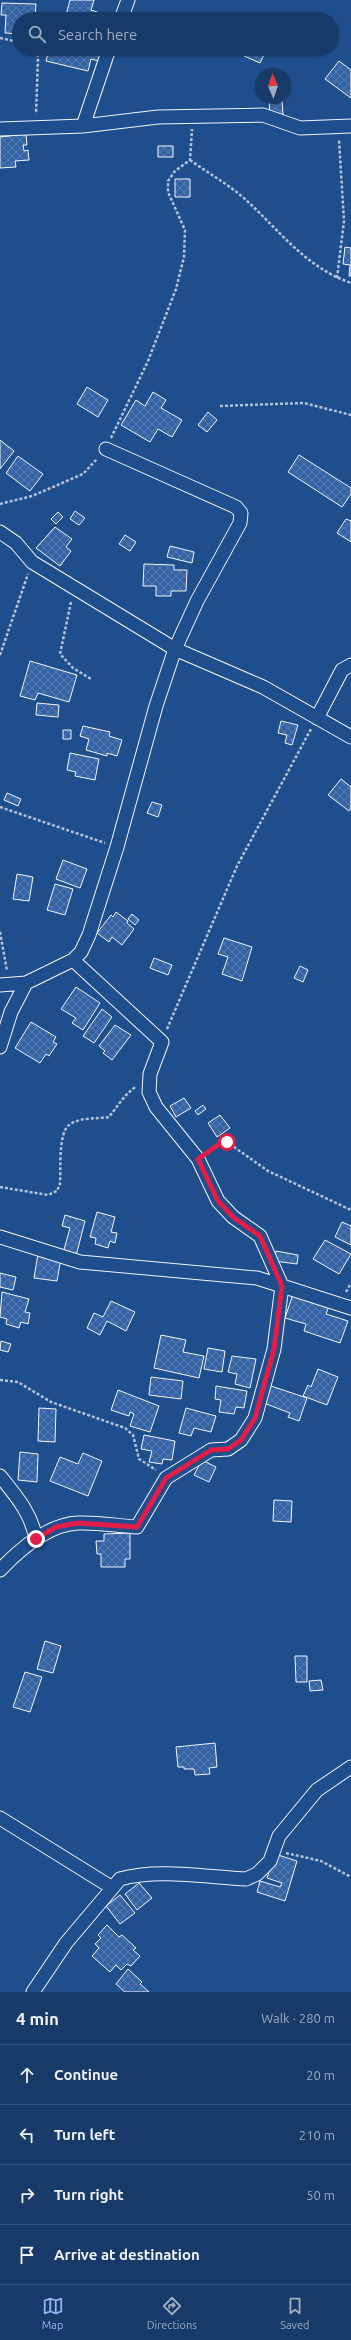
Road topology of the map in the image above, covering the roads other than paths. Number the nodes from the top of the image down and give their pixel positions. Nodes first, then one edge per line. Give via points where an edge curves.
1 (128, 0) edge
2 (124, 12) edge
3 (107, 56) edge
4 (83, 126) junction
5 (351, 126) edge
6 (0, 128) edge
7 (106, 449) road end
8 (0, 532) edge
9 (175, 649) junction
10 (351, 665) edge
11 (317, 718) junction
12 (351, 738) edge
13 (73, 960) junction
14 (26, 983) junction
15 (5, 985) edge
16 (0, 1047) edge
17 (0, 1237) edge
18 (282, 1286) junction
19 (351, 1308) edge
20 (0, 1476) edge
21 (36, 1539) junction
22 (0, 1570) edge
23 (351, 1767) edge
24 (0, 1818) edge
25 (111, 1888) junction
26 (33, 1992) edge

1 - 2 street
3 - 4 street
4 - 5 street via 158,117 263,115 300,128
4 - 6 street
7 - 9 street via 236,507 241,513 240,523 197,601
8 - 9 street via 16,543 32,562
9 - 11 street via 263,688
9 - 13 street via 89,935 81,952
10 - 11 street via 342,670
11 - 12 street
13 - 14 street
13 - 18 street via 162,1042 150,1074 149,1092 156,1107 198,1159 218,1201 233,1217 260,1236
14 - 15 street
14 - 16 street via 11,1012
17 - 18 street via 80,1262 257,1278
18 - 19 street
18 - 21 street via 274,1349 255,1418 241,1440 228,1449 211,1450 166,1478 137,1527 78,1523 56,1527
20 - 21 street via 24,1505 33,1523
21 - 22 street
23 - 25 street via 317,1790 279,1836 270,1861 257,1874 246,1879 157,1874 130,1876 120,1879
24 - 25 street
25 - 26 street via 66,1943

